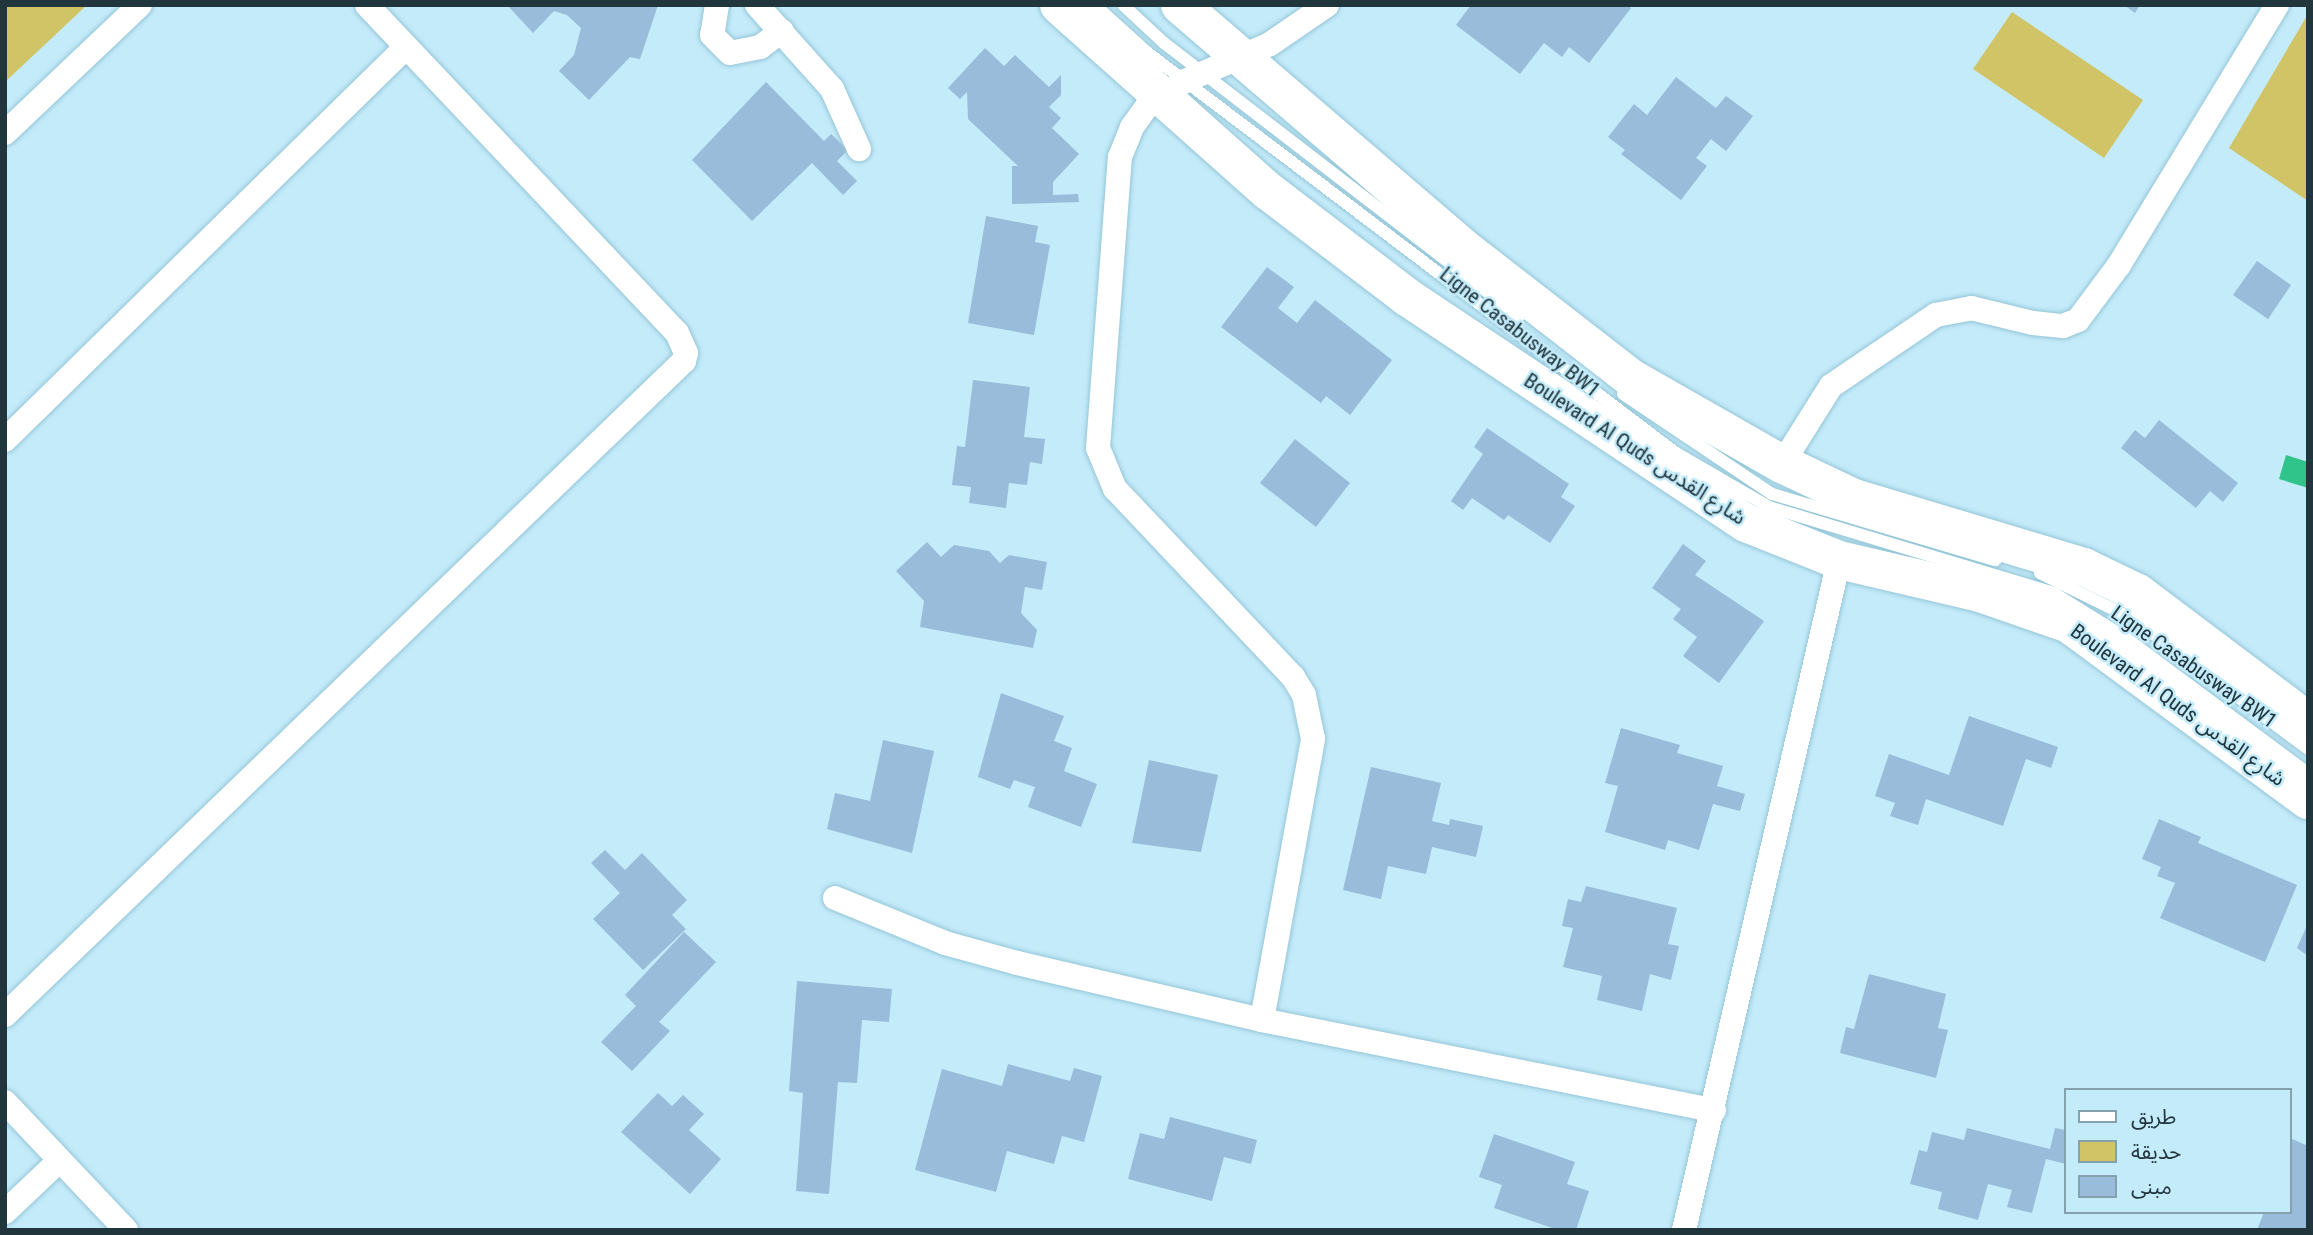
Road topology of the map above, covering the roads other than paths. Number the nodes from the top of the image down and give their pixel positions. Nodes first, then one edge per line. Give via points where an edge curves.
1 (141, 5) edge
2 (367, 5) edge
3 (717, 5) edge
4 (757, 5) edge
5 (1059, 5) edge
6 (1095, 5) edge
7 (1123, 5) edge
8 (1180, 5) edge
9 (1327, 5) edge
10 (2277, 5) edge
11 (782, 31) junction
12 (406, 47) junction
13 (1239, 55) junction
14 (1181, 83) junction
15 (5, 134) edge
16 (859, 149) dead end
17 (1539, 330) dead end
18 (1616, 388) dead end
19 (5, 440) edge
20 (1782, 464) junction
21 (1839, 560) junction
22 (2308, 721) edge
23 (2308, 749) edge
24 (2308, 773) edge
25 (2308, 800) edge
26 (835, 898) dead end
27 (5, 1015) edge
28 (1262, 1020) junction
29 (5, 1102) edge
30 (1714, 1110) junction
31 (59, 1161) junction
32 (5, 1212) edge
33 (126, 1230) edge
34 (1684, 1230) edge

1 - 15 street
2 - 12 street
3 - 11 street via 712,35 730,53 760,47
4 - 11 street
5 - 14 main road, Boulevard Al Quds شارع القدس
6 - 14 lane, Ligne Casabusway BW1
7 - 14 lane, Ligne Casabusway BW1
8 - 13 main road
9 - 13 street via 1276,40
10 - 20 street via 2119,265 2078,320 2063,326 2033,323 1971,308 1936,315 1831,386
11 - 16 street via 832,89
12 - 19 street
12 - 27 street via 677,334 687,353 684,361
13 - 14 street
13 - 20 main road via 1462,247 1631,378
14 - 17 lane, Ligne Casabusway BW1
14 - 21 main road, Boulevard Al Quds شارع القدس via 1268,191 1407,297 1746,523
14 - 24 lane, Ligne Casabusway BW1 via 1676,453 1769,507 2054,593 2126,638
14 - 28 street via 1132,127 1120,157 1098,448 1115,489 1293,677 1304,695 1313,738
18 - 23 lane, Ligne Casabusway BW1 via 1772,494 2053,577 2133,619
20 - 22 main road via 1854,498 2095,572 2148,600
21 - 25 main road, Boulevard Al Quds شارع القدس via 2012,602 2069,624
21 - 30 street
26 - 28 street via 945,943
28 - 30 street
29 - 31 street
30 - 34 street
31 - 32 street
31 - 33 street

